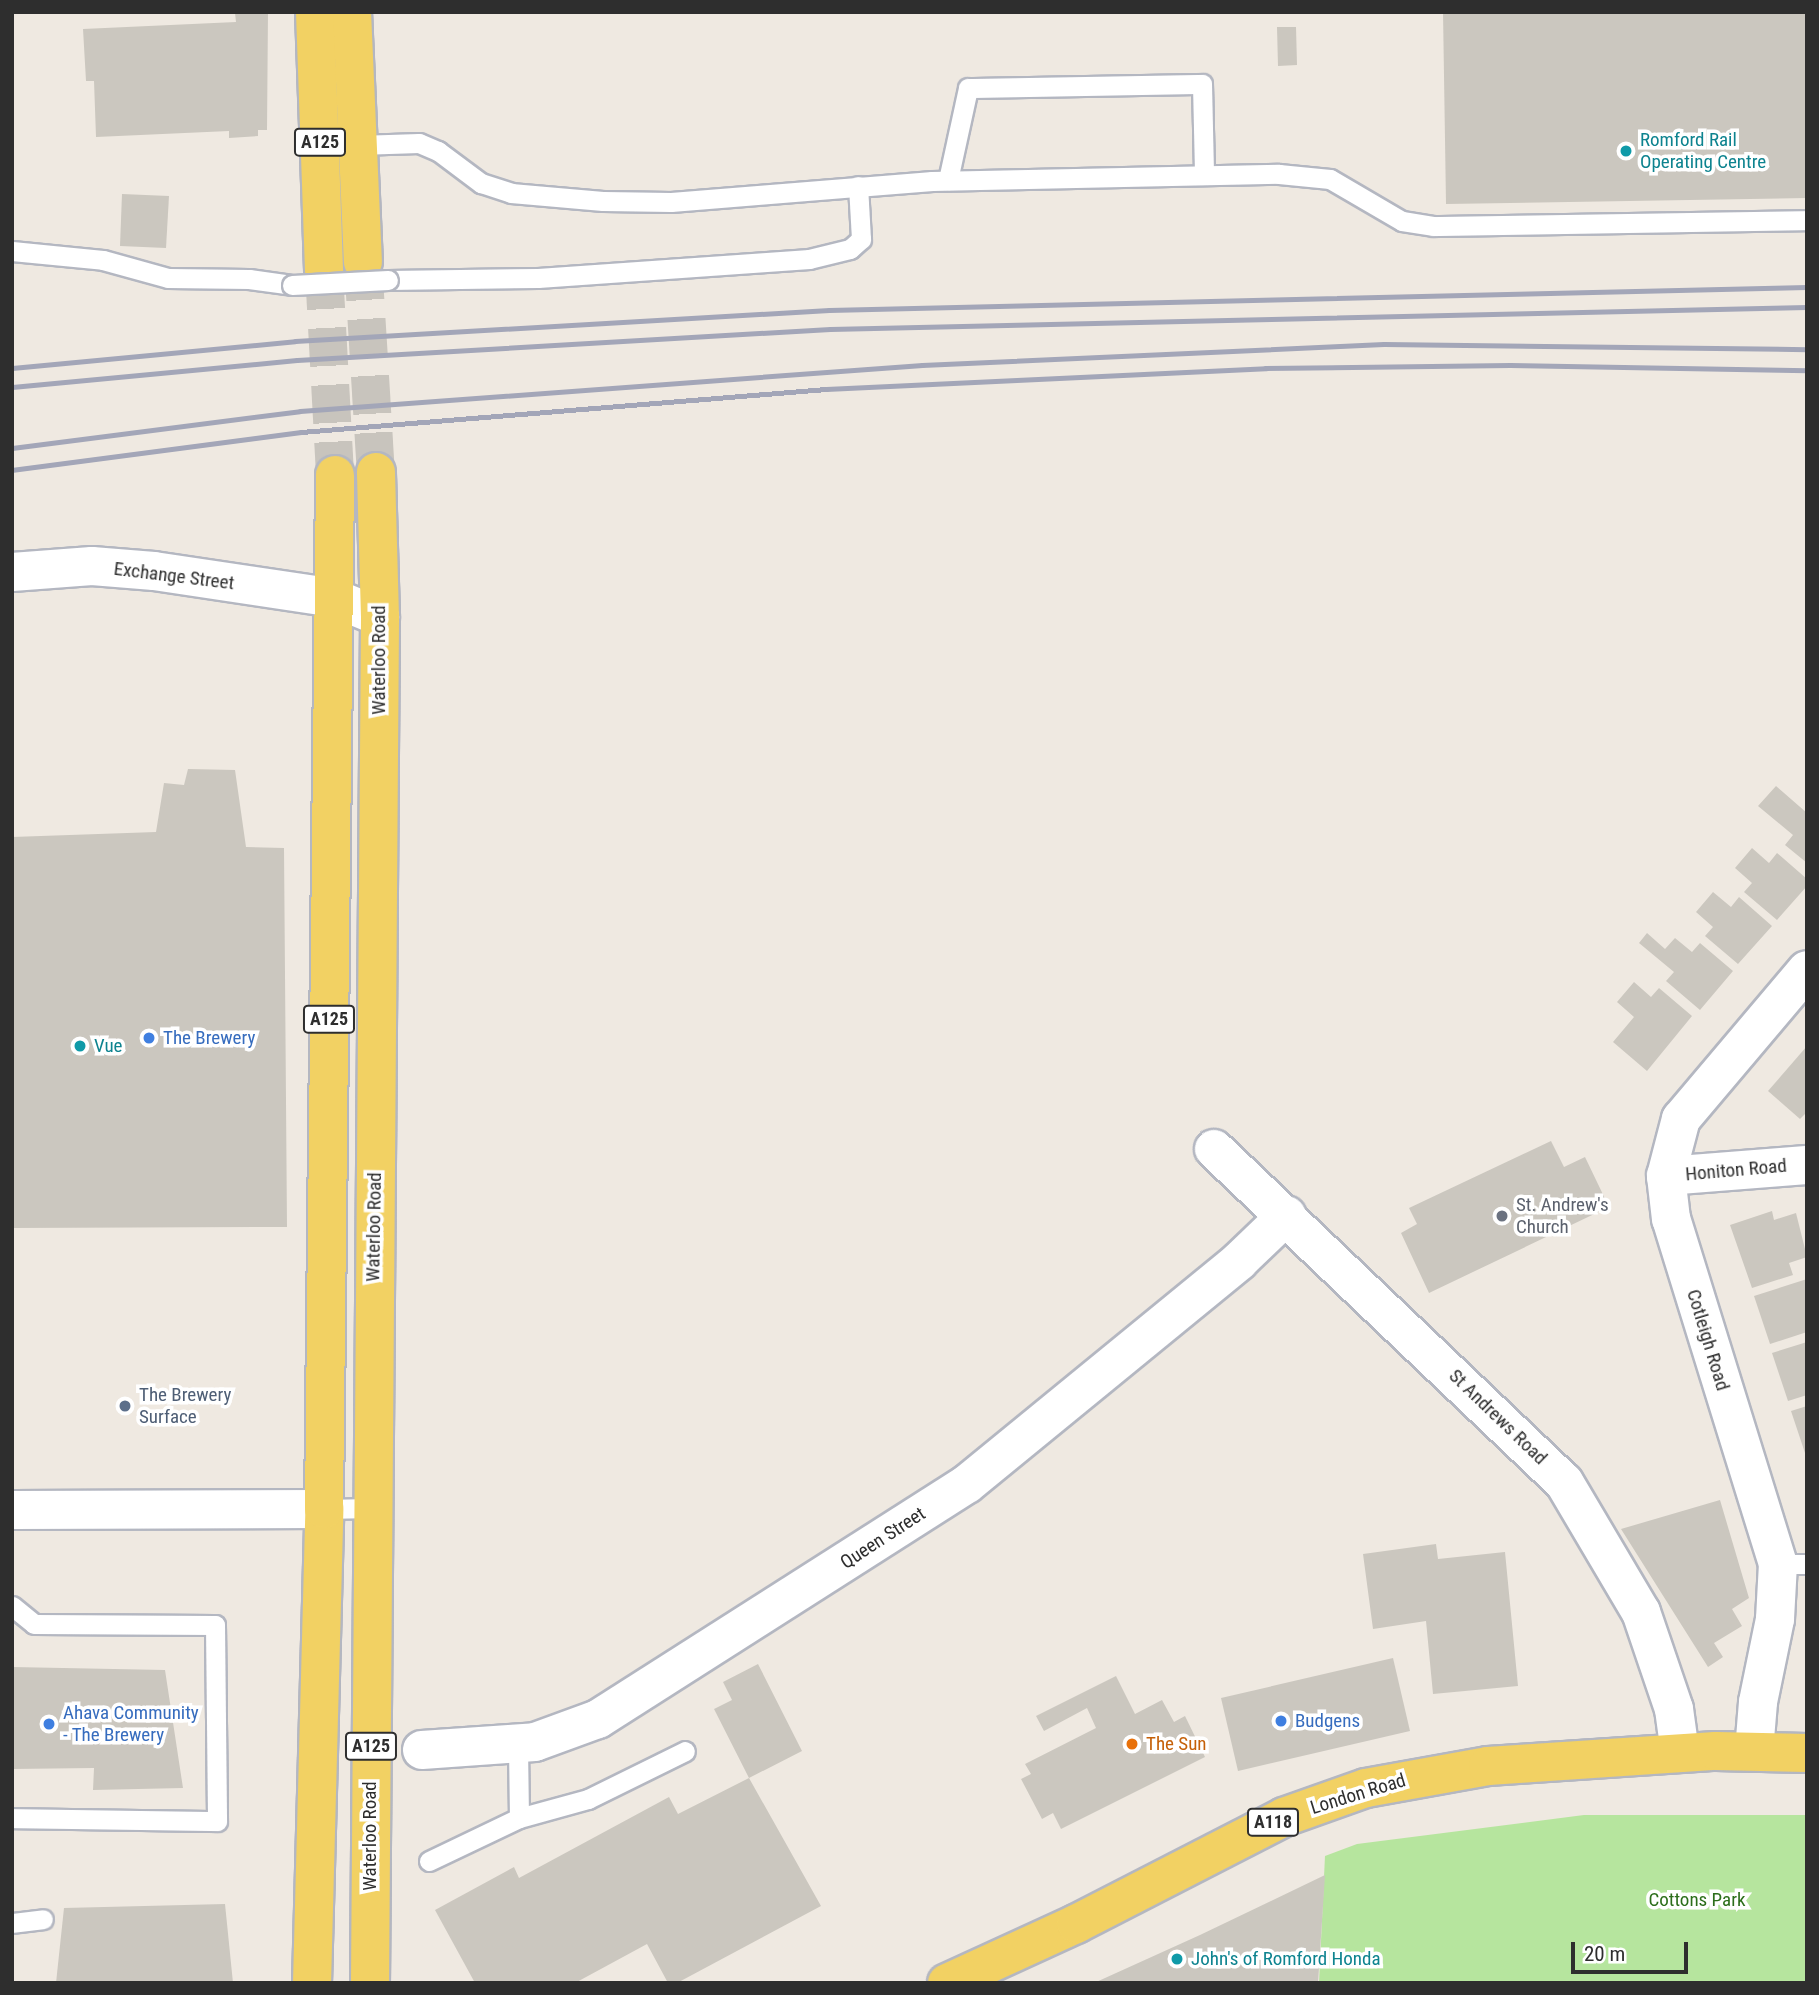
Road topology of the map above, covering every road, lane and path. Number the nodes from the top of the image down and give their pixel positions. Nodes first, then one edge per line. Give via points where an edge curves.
1 (315, 12) edge
2 (352, 12) edge
3 (358, 145) junction
4 (1203, 175) junction
5 (948, 180) junction
6 (858, 186) junction
7 (1807, 220) edge
8 (12, 251) edge
9 (376, 271) junction
10 (308, 278) junction
11 (376, 472) tunnel mouth
12 (335, 475) tunnel mouth
13 (12, 572) edge
14 (334, 598) junction
15 (380, 617) junction
16 (1807, 970) edge
17 (1214, 1149) dead end
18 (1807, 1165) edge
19 (1666, 1176) junction
20 (1287, 1215) junction
21 (372, 1508) junction
22 (324, 1509) junction
23 (13, 1510) edge
24 (12, 1518) edge
25 (1792, 1564) edge
26 (12, 1606) edge
27 (518, 1743) junction
28 (422, 1750) dead end
29 (685, 1751) dead end
30 (1754, 1751) junction
31 (1680, 1754) junction
32 (1807, 1754) edge
33 (12, 1818) edge
34 (519, 1818) junction
35 (429, 1861) dead end
36 (43, 1919) dead end
37 (12, 1923) edge
38 (996, 1973) edge
39 (312, 1983) edge
40 (370, 1983) edge
41 (947, 1983) edge

1 - 10 main road, A125
2 - 3 main road, A125
3 - 6 lane via 419,143 438,151 481,183 546,197 671,202
3 - 9 main road, A125
4 - 5 lane
4 - 5 lane via 1202,84 968,88
4 - 7 lane via 1330,179 1381,211 1433,226
5 - 6 lane
6 - 9 lane via 861,239 850,249 809,259 538,278
8 - 10 lane via 103,260 168,278
9 - 10 lane, bridge
11 - 15 main road, Waterloo Road / A125
12 - 14 main road, A125
13 - 14 street, Exchange Street via 92,566
14 - 15 street, Exchange Street
14 - 22 main road, A125
15 - 21 main road, Waterloo Road / A125
16 - 19 street, Cotleigh Road via 1681,1119
17 - 20 street, St Andrews Road
18 - 19 street, Honiton Road
19 - 25 street, Cotleigh Road via 1671,1219
20 - 27 street, Queen Street via 1239,1261 967,1484 598,1719 535,1742
20 - 31 street, St Andrews Road via 1564,1482 1641,1612 1674,1709
21 - 22 lane
21 - 40 main road, Waterloo Road / A125
22 - 23 street
22 - 39 main road, A125
23 - 24 lane
25 - 30 street, Cotleigh Road via 1758,1702
26 - 33 lane via 34,1624 215,1625 217,1821
27 - 28 street, Queen Street
27 - 34 lane
29 - 34 lane via 588,1799
30 - 31 main road, London Road / A118
30 - 32 main road, London Road / A118
31 - 38 main road, London Road / A118 via 1488,1766 1366,1788 1284,1817
34 - 35 lane
36 - 37 lane
38 - 41 main road, London Road / A118

